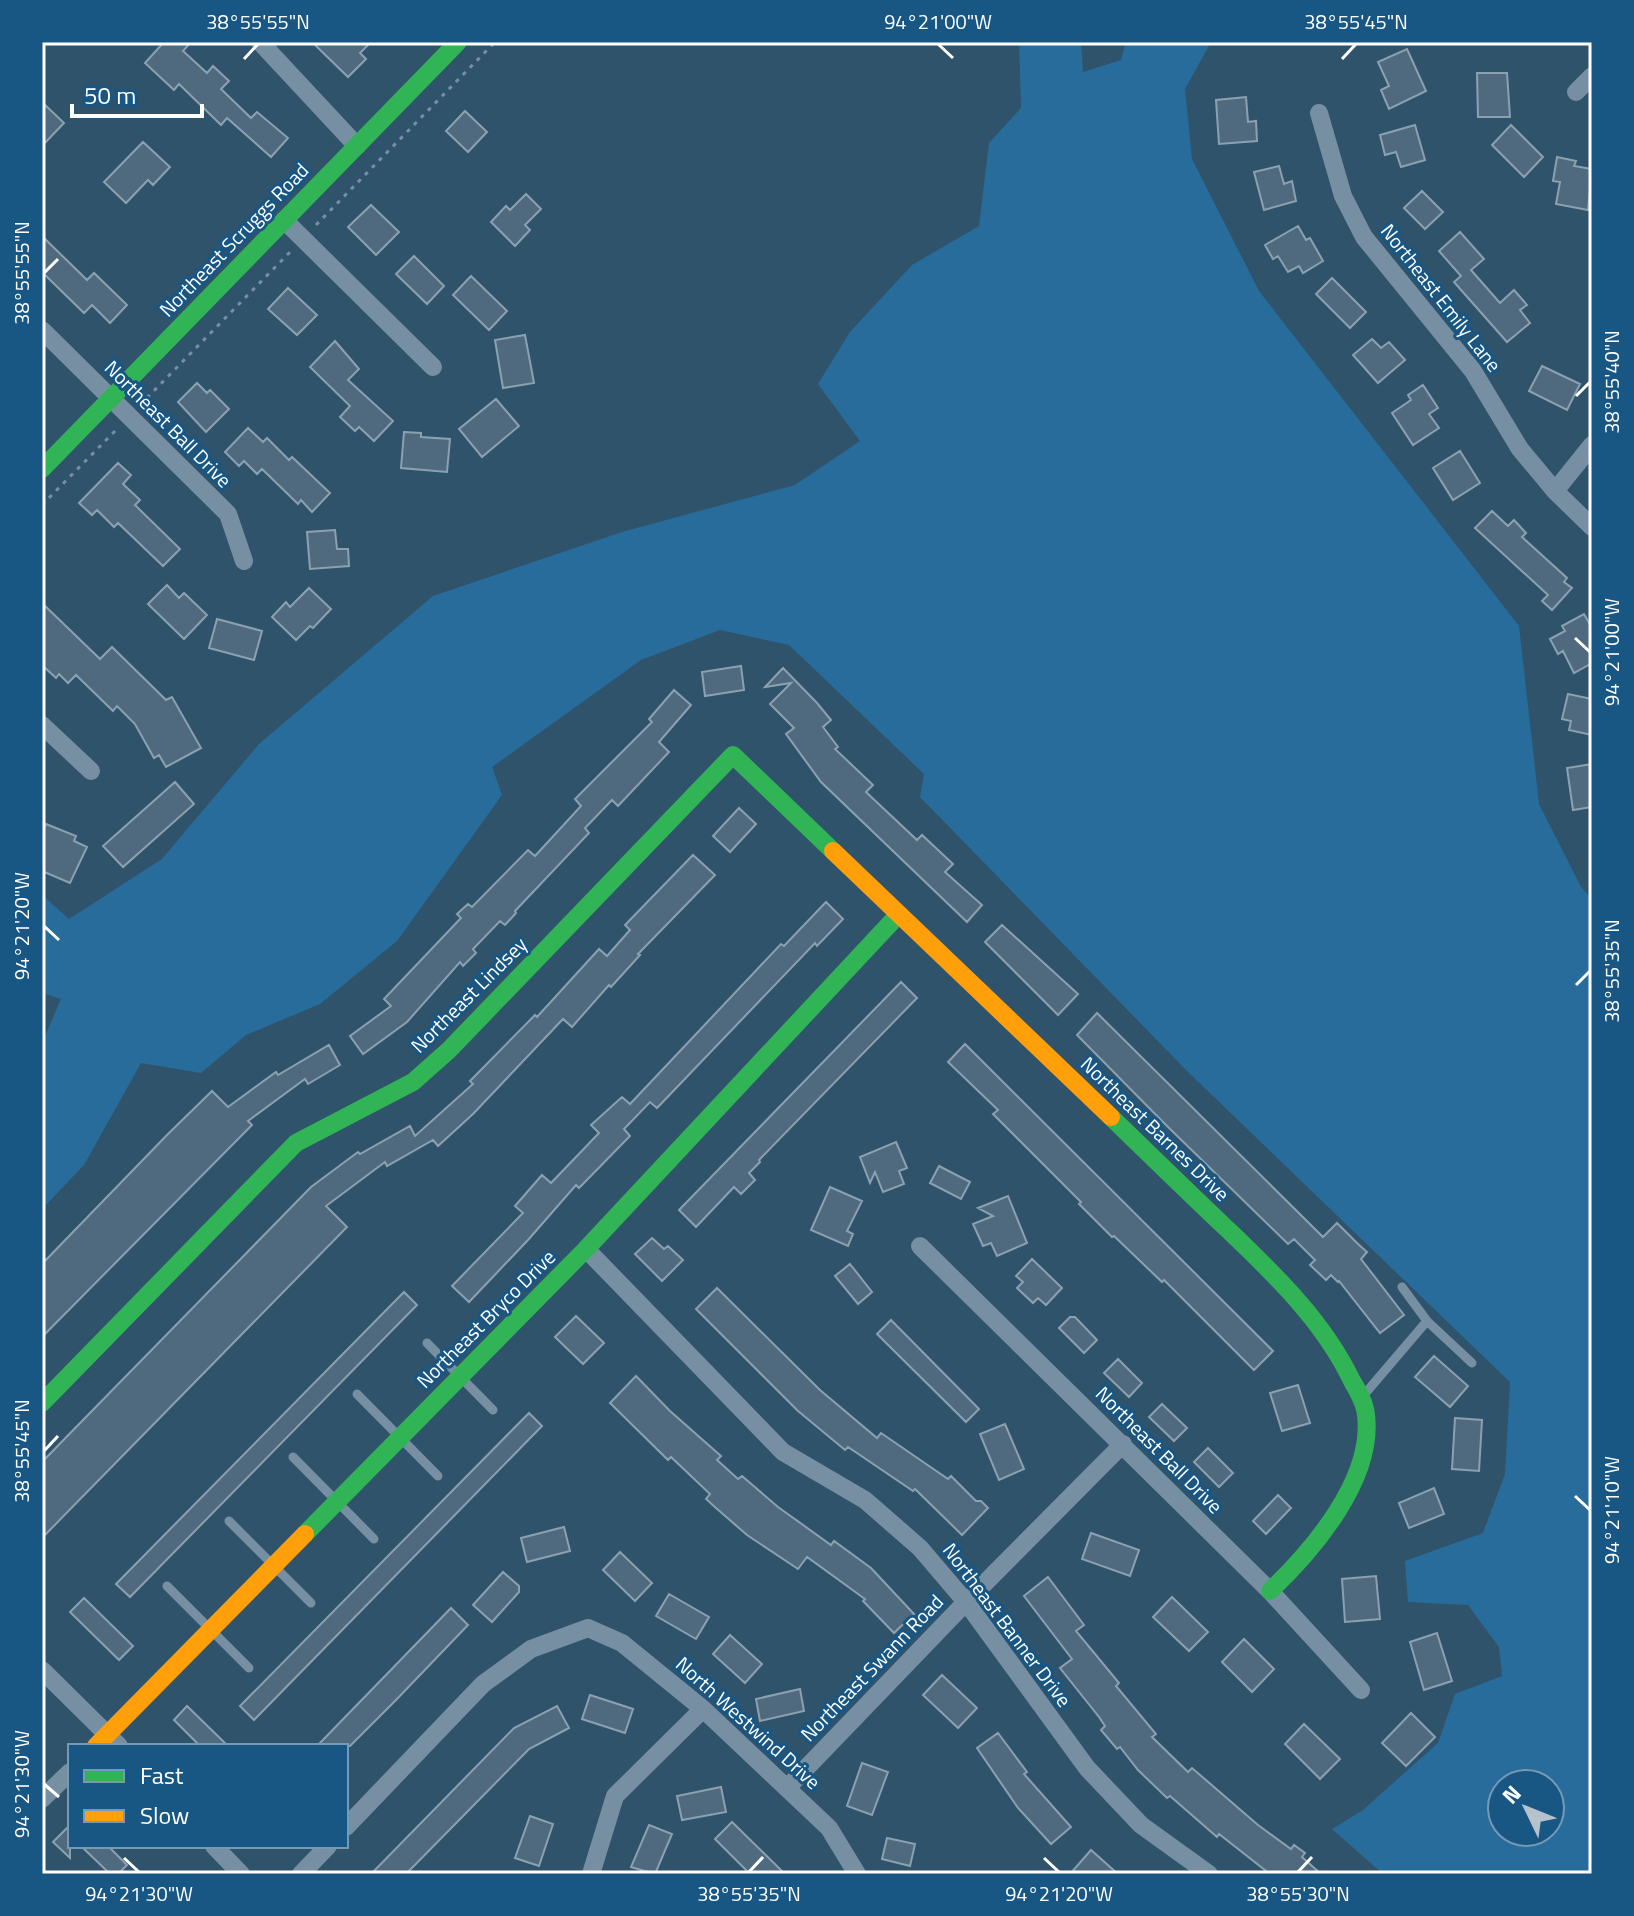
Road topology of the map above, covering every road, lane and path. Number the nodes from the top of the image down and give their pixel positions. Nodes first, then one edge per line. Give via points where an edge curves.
1 (260, 42) edge
2 (458, 42) edge
3 (495, 42) edge
4 (1592, 76) edge
5 (1576, 92) dead end
6 (1319, 113) dead end
7 (357, 146) junction
8 (284, 220) junction
9 (303, 239) junction
10 (42, 330) edge
11 (433, 367) dead end
12 (111, 398) junction
13 (129, 416) junction
14 (1592, 445) edge
15 (42, 469) edge
16 (1555, 491) junction
17 (42, 505) edge
18 (1592, 527) edge
19 (244, 561) dead end
20 (42, 725) edge
21 (733, 755) joint
22 (91, 771) dead end
23 (899, 914) junction
24 (920, 1246) dead end
25 (586, 1249) junction
26 (1402, 1287) dead end
27 (1427, 1321) junction
28 (427, 1343) dead end
29 (1472, 1363) dead end
30 (460, 1376) junction
31 (357, 1394) dead end
32 (1361, 1399) junction
33 (42, 1403) edge
34 (493, 1410) dead end
35 (400, 1438) junction
36 (1123, 1444) junction
37 (293, 1457) dead end
38 (438, 1476) dead end
39 (337, 1502) junction
40 (229, 1521) dead end
41 (374, 1539) dead end
42 (274, 1566) junction
43 (167, 1586) dead end
44 (1270, 1591) junction
45 (966, 1602) junction
46 (311, 1603) dead end
47 (211, 1630) junction
48 (249, 1668) dead end
49 (42, 1670) edge
50 (1361, 1690) dead end
51 (703, 1709) junction
52 (108, 1742) edge
53 (68, 1774) edge
54 (788, 1787) junction
55 (42, 1799) edge
56 (348, 1825) edge
57 (216, 1848) edge
58 (326, 1848) edge
59 (241, 1874) edge
60 (301, 1874) edge
61 (591, 1874) edge
62 (857, 1874) edge
63 (1209, 1874) edge

1 - 7 street
2 - 7 street, Northeast Scruggs Road
3 - 9 path
4 - 5 street
6 - 16 street, Northeast Emily Lane via 1343,196 1364,237 1473,371 1520,449
7 - 8 street, Northeast Scruggs Road
8 - 9 street
8 - 12 street, Northeast Scruggs Road
9 - 11 street
9 - 13 path
10 - 12 street, Northeast Ball Drive
12 - 13 street, Northeast Ball Drive
12 - 15 street, Northeast Scruggs Road
13 - 17 path
13 - 19 street, Northeast Ball Drive via 228,514
14 - 16 street
16 - 18 street, Northeast Emily Lane
20 - 22 street
21 - 23 street, Northeast Barnes Drive
21 - 33 street, Northeast Lindsey via 449,1050 413,1082 296,1143
23 - 25 street, Northeast Bryco Drive
23 - 32 street, Northeast Barnes Drive via 1302,1303 1342,1357
24 - 36 street, Northeast Ball Drive
25 - 30 street, Northeast Bryco Drive
25 - 45 street, Northeast Banner Drive via 783,1452 865,1500 920,1548
26 - 27 lane
27 - 29 lane
27 - 32 lane
28 - 30 lane
30 - 34 lane
30 - 35 street, Northeast Bryco Drive
31 - 35 lane
32 - 44 street, Northeast Barnes Drive via 1367,1415 1365,1443 1342,1501 1326,1531
35 - 38 lane
35 - 39 street, Northeast Bryco Drive
36 - 44 street, Northeast Ball Drive
36 - 45 street, Northeast Swann Road
37 - 39 lane
39 - 41 lane
39 - 42 street, Northeast Bryco Drive
40 - 42 lane
42 - 46 lane
42 - 47 street, Northeast Bryco Drive
43 - 47 lane
44 - 50 street, Northeast Ball Drive
45 - 54 street, Northeast Swann Road
45 - 63 street, Northeast Banner Drive via 1087,1768 1141,1825
47 - 48 lane
47 - 52 street, Northeast Bryco Drive
49 - 52 street
51 - 54 street, North Westwind Drive
51 - 56 street, North Westwind Drive via 622,1643 588,1628 531,1649 483,1684
51 - 61 street via 615,1796
53 - 55 street
54 - 62 street, North Westwind Drive via 829,1828
57 - 59 street
58 - 60 street

